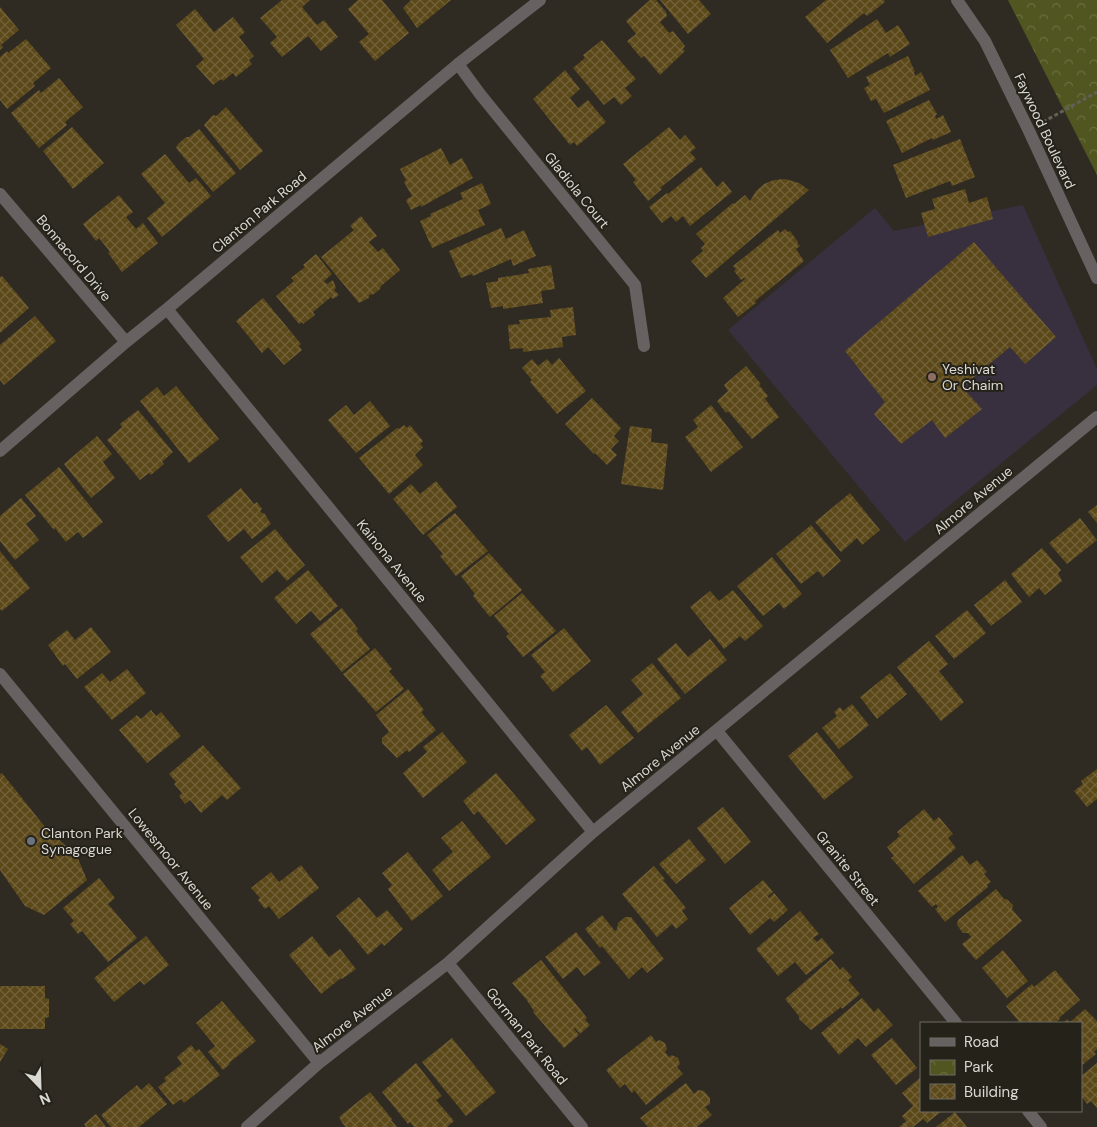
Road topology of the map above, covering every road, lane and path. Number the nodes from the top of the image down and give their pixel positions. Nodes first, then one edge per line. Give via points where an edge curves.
1 (540, 0) edge
2 (957, 0) edge
3 (458, 64) junction
4 (1097, 92) edge
5 (1029, 131) junction
6 (0, 194) edge
7 (1097, 278) edge
8 (168, 309) junction
9 (126, 342) junction
10 (644, 346) dead end
11 (1097, 417) edge
12 (0, 452) edge
13 (0, 674) edge
14 (717, 731) junction
15 (593, 832) junction
16 (448, 963) junction
17 (955, 1022) edge
18 (319, 1063) junction
19 (1029, 1112) edge
20 (247, 1127) edge
21 (582, 1127) edge
22 (1041, 1127) edge

1 - 3 street, Clanton Park Road
2 - 5 street, Faywood Boulevard via 985,42
3 - 8 street, Clanton Park Road
3 - 10 street, Gladiola Court via 635,285
4 - 5 path
5 - 7 street, Faywood Boulevard
6 - 9 street, Bonnacord Drive
8 - 9 street, Clanton Park Road
8 - 15 street, Kainona Avenue
9 - 12 street, Clanton Park Road
11 - 14 street, Almore Avenue
13 - 18 street, Lowesmoor Avenue
14 - 15 street, Almore Avenue
14 - 17 street, Granite Street
15 - 16 street, Almore Avenue
16 - 18 street, Almore Avenue
16 - 21 street, Gorman Park Road
18 - 20 street, Almore Avenue
19 - 22 street

